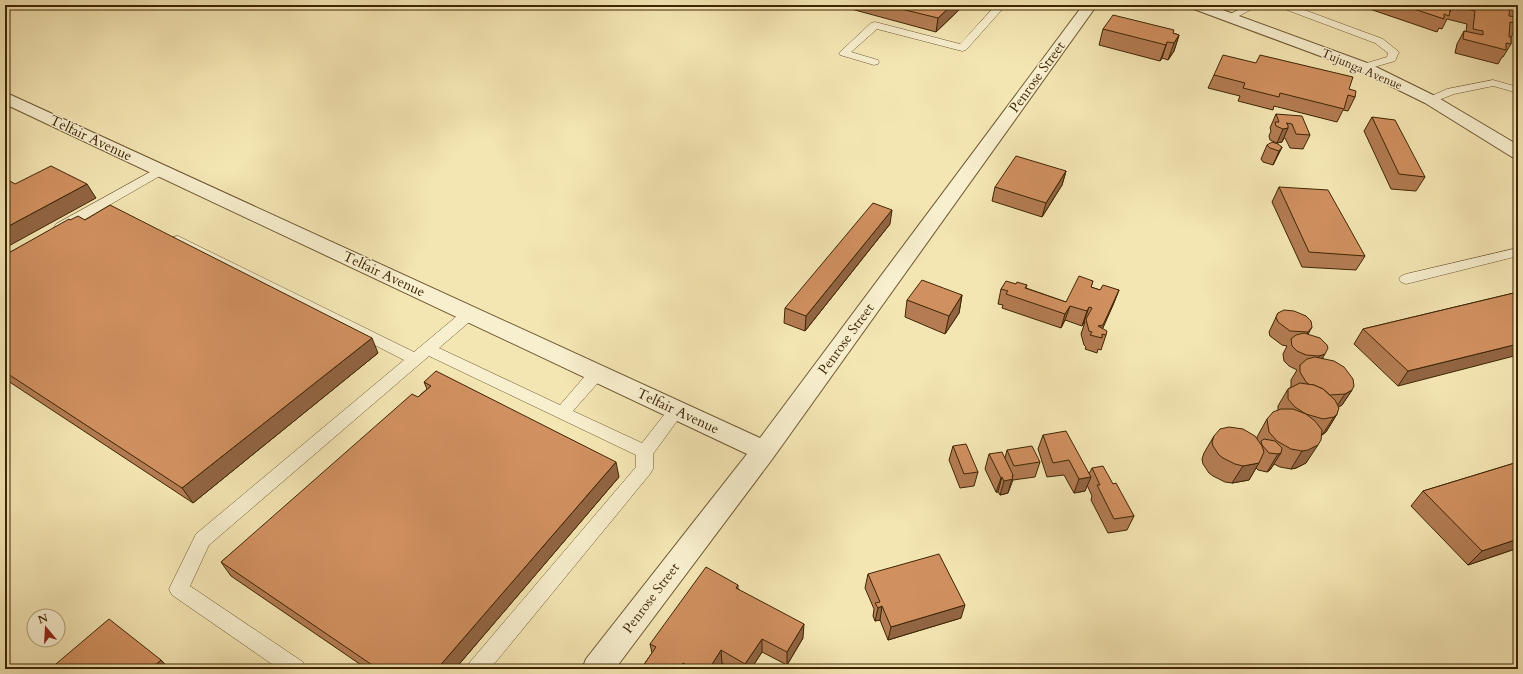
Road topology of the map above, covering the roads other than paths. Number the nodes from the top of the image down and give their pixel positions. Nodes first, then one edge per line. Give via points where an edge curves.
1 (1001, 5) edge
2 (1090, 5) edge
3 (1196, 5) edge
4 (1255, 5) edge
5 (1282, 5) edge
6 (1230, 17) junction
7 (874, 62) dead end
8 (1364, 67) junction
9 (1518, 90) edge
10 (5, 98) edge
11 (1431, 100) junction
12 (1518, 153) edge
13 (161, 170) junction
14 (53, 231) edge
15 (167, 234) edge
16 (1518, 252) edge
17 (1406, 279) dead end
18 (469, 314) junction
19 (428, 349) junction
20 (415, 359) junction
21 (596, 373) junction
22 (677, 410) junction
23 (562, 413) junction
24 (764, 451) junction
25 (644, 452) junction
26 (296, 669) edge
27 (477, 669) edge
28 (597, 669) edge

1 - 7 lane via 962,48 875,25 844,53
2 - 24 street, Penrose Street
3 - 6 street, Tujunga Avenue
4 - 6 lane
5 - 8 lane via 1379,41 1394,52 1391,59
6 - 8 street, Tujunga Avenue
8 - 11 street, Tujunga Avenue
9 - 11 lane via 1493,83 1452,91
10 - 13 street, Telfair Avenue
11 - 12 street, Tujunga Avenue
13 - 14 lane
13 - 18 street, Telfair Avenue
15 - 20 lane
16 - 17 lane
18 - 19 lane
18 - 21 street, Telfair Avenue
19 - 20 lane
19 - 23 lane
20 - 26 lane via 202,540 179,589
21 - 22 street, Telfair Avenue
21 - 23 lane
22 - 24 street, Telfair Avenue
22 - 25 lane
23 - 25 lane
24 - 28 street, Penrose Street
25 - 27 lane via 644,469

